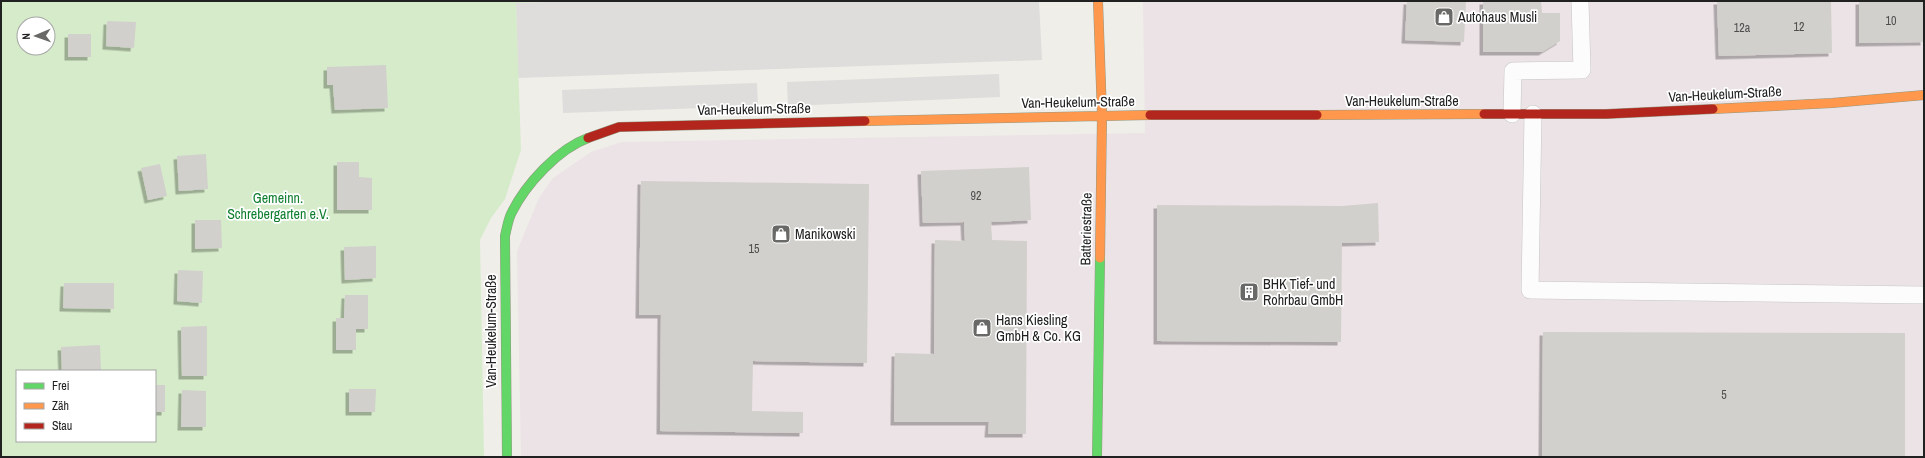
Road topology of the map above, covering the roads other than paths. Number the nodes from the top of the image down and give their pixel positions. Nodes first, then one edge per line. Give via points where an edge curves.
1 (1098, 1) edge
2 (1580, 1) edge
3 (1924, 95) edge
4 (1512, 114) junction
5 (1533, 114) junction
6 (1102, 115) junction
7 (1924, 295) edge
8 (506, 457) edge
9 (1097, 457) edge

1 - 6 street, Batteriestraße
2 - 4 lane via 1582,70 1513,71
3 - 5 street, Van-Heukelum-Straße via 1832,103 1606,114
4 - 5 street, Van-Heukelum-Straße
4 - 6 street, Van-Heukelum-Straße
5 - 7 lane via 1530,290
6 - 8 street, Van-Heukelum-Straße via 619,127 583,140 553,160 522,193 511,214 505,236
6 - 9 street, Batteriestraße

